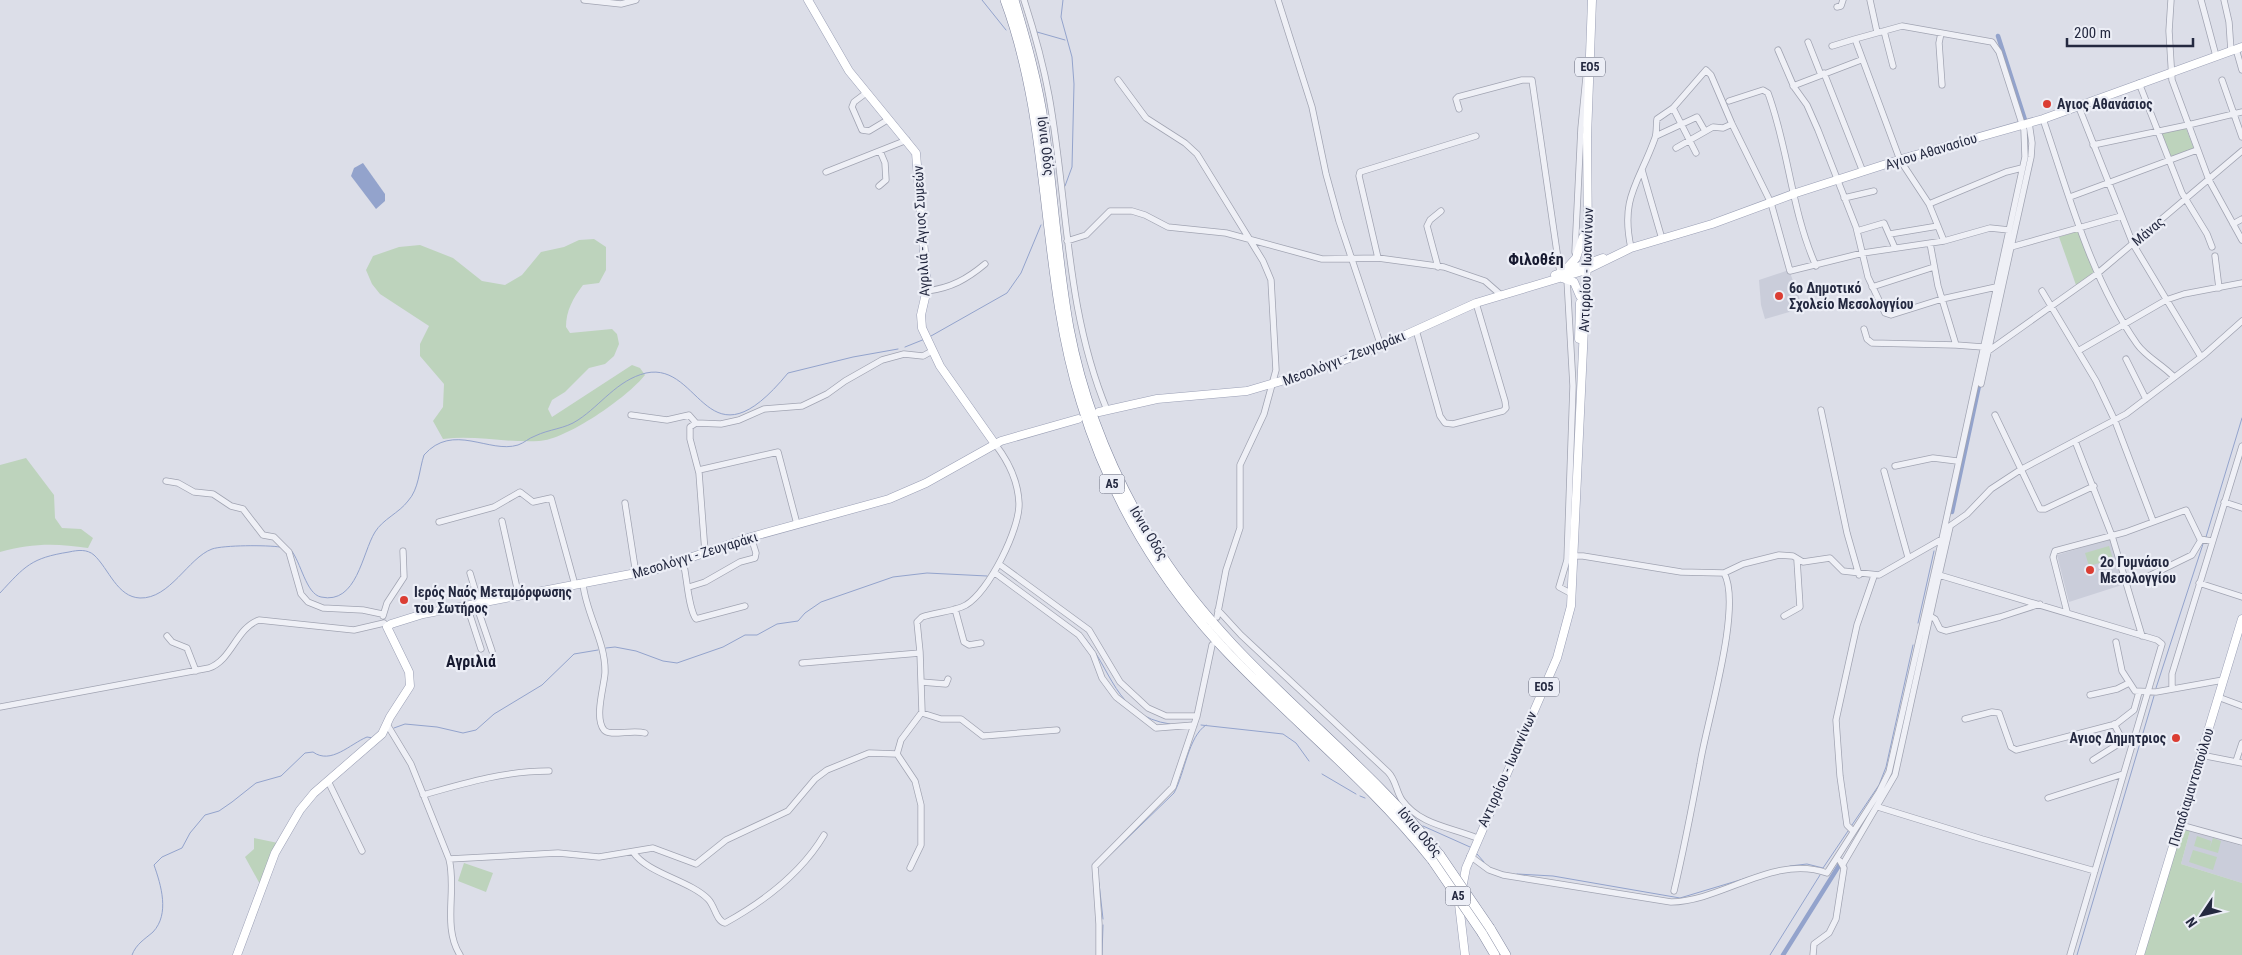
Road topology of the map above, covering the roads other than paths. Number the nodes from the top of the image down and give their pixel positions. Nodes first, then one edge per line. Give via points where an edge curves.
1 (584, 0) edge
2 (636, 0) edge
3 (808, 0) edge
4 (1005, 0) edge
5 (1014, 0) edge
6 (1024, 0) edge
7 (1278, 0) edge
8 (1592, 0) edge
9 (1842, 0) edge
10 (1870, 0) edge
11 (2171, 0) edge
12 (2201, 0) edge
13 (2224, 0) edge
14 (1837, 7) dead end
15 (1880, 32) junction
16 (1941, 33) junction
17 (1855, 39) junction
18 (1808, 42) dead end
19 (1832, 46) dead end
20 (2236, 49) edge
21 (1778, 50) dead end
22 (2216, 56) junction
23 (1590, 57) junction
24 (1861, 60) junction
25 (1894, 66) dead end
26 (2242, 70) edge
27 (2170, 73) junction
28 (1822, 74) junction
29 (1118, 80) dead end
30 (2222, 80) dead end
31 (2139, 84) junction
32 (1942, 85) dead end
33 (1793, 86) junction
34 (866, 93) junction
35 (1729, 101) dead end
36 (2078, 105) junction
37 (1673, 108) junction
38 (1459, 109) dead end
39 (2242, 112) edge
40 (2234, 114) junction
41 (890, 119) junction
42 (2043, 119) junction
43 (1681, 124) junction
44 (1732, 124) junction
45 (2026, 124) junction
46 (2188, 125) junction
47 (1705, 131) junction
48 (2159, 132) junction
49 (1476, 136) dead end
50 (1656, 136) junction
51 (2242, 137) edge
52 (907, 140) junction
53 (1689, 140) junction
54 (2093, 144) junction
55 (1676, 148) dead end
56 (880, 150) junction
57 (2197, 150) junction
58 (2242, 151) edge
59 (1696, 153) dead end
60 (2170, 158) junction
61 (1900, 160) junction
62 (2022, 168) junction
63 (1642, 170) junction
64 (826, 172) dead end
65 (1863, 172) junction
66 (1837, 180) junction
67 (2209, 180) junction
68 (2108, 181) junction
69 (879, 186) dead end
70 (1874, 191) dead end
71 (1792, 194) junction
72 (2070, 197) junction
73 (1844, 198) junction
74 (2186, 200) junction
75 (1771, 203) junction
76 (1929, 204) junction
77 (1440, 211) dead end
78 (2122, 216) junction
79 (2242, 219) edge
80 (2233, 224) junction
81 (1938, 226) junction
82 (2080, 228) junction
83 (2009, 230) junction
84 (1857, 231) junction
85 (1890, 234) junction
86 (1250, 238) junction
87 (1662, 239) junction
88 (1585, 240) junction
89 (2242, 240) edge
90 (1067, 241) junction
91 (1944, 241) junction
92 (1930, 243) junction
93 (2133, 244) junction
94 (2011, 247) junction
95 (2212, 247) dead end
96 (1631, 248) junction
97 (1896, 248) junction
98 (1863, 253) junction
99 (2215, 256) dead end
100 (1378, 258) junction
101 (1352, 259) junction
102 (1604, 260) junction
103 (985, 264) dead end
104 (1572, 264) junction
105 (1816, 266) junction
106 (1438, 267) junction
107 (1584, 267) junction
108 (1934, 267) junction
109 (2098, 273) junction
110 (1563, 275) junction
111 (2242, 284) edge
112 (1872, 287) junction
113 (1996, 287) junction
114 (2219, 288) junction
115 (1585, 289) junction
116 (927, 291) junction
117 (2042, 291) dead end
118 (1501, 295) junction
119 (1580, 296) junction
120 (1942, 299) junction
121 (2166, 300) junction
122 (1476, 303) junction
123 (2051, 308) junction
124 (2242, 321) edge
125 (2126, 324) junction
126 (1864, 329) dead end
127 (1416, 330) junction
128 (1956, 345) junction
129 (1381, 346) junction
130 (931, 350) junction
131 (1985, 350) junction
132 (2078, 351) junction
133 (2201, 357) junction
134 (2126, 359) dead end
135 (2174, 376) junction
136 (1981, 384) dead end
137 (1273, 385) junction
138 (2146, 399) junction
139 (1579, 406) junction
140 (1820, 410) dead end
141 (1103, 411) joint
142 (631, 415) dead end
143 (1995, 415) dead end
144 (1078, 418) dead end
145 (2115, 421) junction
146 (696, 423) junction
147 (2075, 441) junction
148 (995, 444) junction
149 (2242, 446) edge
150 (1957, 461) junction
151 (1895, 466) dead end
152 (698, 470) junction
153 (2020, 470) junction
154 (1884, 471) dead end
155 (166, 480) dead end
156 (2094, 486) junction
157 (2224, 502) junction
158 (624, 503) dead end
159 (2242, 508) edge
160 (502, 521) dead end
161 (2153, 521) junction
162 (439, 522) dead end
163 (797, 524) junction
164 (1947, 528) junction
165 (2112, 536) junction
166 (751, 537) junction
167 (1942, 539) junction
168 (2201, 540) junction
169 (2211, 542) junction
170 (403, 552) dead end
171 (705, 552) junction
172 (1908, 557) junction
173 (1571, 558) junction
174 (1797, 560) junction
175 (683, 561) junction
176 (999, 564) junction
177 (470, 573) dead end
178 (995, 573) junction
179 (1724, 573) junction
180 (636, 574) junction
181 (1859, 575) junction
182 (1939, 575) junction
183 (1874, 576) junction
184 (2150, 576) dead end
185 (2199, 583) junction
186 (579, 584) junction
187 (689, 587) junction
188 (1572, 594) junction
189 (518, 597) junction
190 (2242, 597) edge
191 (478, 603) junction
192 (2040, 604) junction
193 (467, 606) junction
194 (746, 606) dead end
195 (955, 609) junction
196 (1218, 610) junction
197 (2067, 612) junction
198 (382, 614) junction
199 (1784, 616) dead end
200 (1930, 616) junction
201 (1217, 617) dead end
202 (2242, 619) edge
203 (385, 625) junction
204 (167, 636) dead end
205 (2142, 636) junction
206 (2239, 640) edge
207 (981, 642) dead end
208 (2116, 642) dead end
209 (1212, 645) dead end
210 (481, 649) dead end
211 (492, 651) dead end
212 (920, 653) junction
213 (802, 663) dead end
214 (196, 671) junction
215 (948, 679) dead end
216 (2223, 680) junction
217 (921, 682) junction
218 (2128, 683) junction
219 (2172, 688) junction
220 (2139, 692) junction
221 (2148, 692) junction
222 (2090, 695) dead end
223 (2218, 697) junction
224 (0, 706) edge
225 (2242, 706) edge
226 (922, 713) junction
227 (1197, 716) junction
228 (1966, 718) dead end
229 (2114, 724) junction
230 (1194, 725) junction
231 (388, 726) junction
232 (1057, 730) dead end
233 (644, 733) dead end
234 (2242, 743) edge
235 (896, 754) junction
236 (2201, 755) junction
237 (2093, 760) dead end
238 (2239, 762) edge
239 (549, 771) dead end
240 (2123, 774) junction
241 (328, 781) junction
242 (423, 794) junction
243 (2048, 798) dead end
244 (1878, 807) junction
245 (2180, 825) junction
246 (1853, 831) junction
247 (824, 835) dead end
248 (1477, 838) junction
249 (2242, 842) edge
250 (362, 851) dead end
251 (633, 852) junction
252 (1470, 856) junction
253 (1436, 857) junction
254 (1836, 858) junction
255 (449, 859) junction
256 (1843, 864) junction
257 (910, 868) dead end
258 (2095, 871) junction
259 (1674, 891) dead end
260 (1486, 931) junction
261 (237, 955) edge
262 (460, 955) edge
263 (1099, 955) edge
264 (1465, 955) edge
265 (1495, 955) edge
266 (1506, 955) edge
267 (1812, 955) edge
268 (2070, 955) edge
269 (2140, 955) edge

1 - 2 street via 621,4
3 - 34 main road, Αγριλιά - Άγιος Συμεών via 843,62
4 - 253 highway, Ιόνια Οδός / Α5 via 1021,47 1030,88 1055,288 1068,358 1090,430 1114,488 1146,547 1204,626
5 - 253 highway, Ιόνια Οδός / Α5 via 1028,47 1044,124 1069,330 1094,417 1128,498 1166,562 1218,629 1374,780
6 - 90 street via 1049,96
7 - 101 street via 1312,107 1326,174
8 - 23 main road, Αντιρρίου - Ιωαννίνων / ΕΟ5
9 - 14 street via 1842,5
10 - 15 street
11 - 27 street
12 - 22 street
13 - 20 street
15 - 16 street via 1902,26
15 - 17 street
15 - 25 street
16 - 32 street
16 - 45 street via 1989,40 1995,44
17 - 19 street
17 - 24 street
18 - 28 street
20 - 22 main road, Αγιου Αθανασίου
20 - 26 street
21 - 33 street
22 - 27 main road, Αγιου Αθανασίου
23 - 88 main road, Αντιρρίου - Ιωαννίνων / ΕΟ5
23 - 104 street via 1584,82 1576,243
24 - 28 street
24 - 61 street
27 - 31 main road, Αγιου Αθανασίου
27 - 46 street
28 - 33 street
28 - 65 street
29 - 86 street via 1146,118 1197,154
30 - 40 street
31 - 36 main road, Αγιου Αθανασίου
31 - 48 street
33 - 66 street via 1809,109
34 - 41 main road, Αγριλιά - Άγιος Συμεών
34 - 41 street via 852,107 862,130 869,131
35 - 71 street via 1767,91 1783,139
36 - 42 main road, Αγιου Αθανασίου
36 - 54 street
37 - 43 street
37 - 44 street via 1707,70
37 - 50 street via 1658,118
38 - 110 street via 1458,97 1532,80
39 - 40 street
40 - 46 street
40 - 51 street
41 - 52 main road, Αγριλιά - Άγιος Συμεών
42 - 45 main road, Αγιου Αθανασίου
42 - 72 street
43 - 47 street via 1696,117
43 - 50 street
43 - 53 street
44 - 47 street
44 - 75 street
45 - 61 main road, Αγιου Αθανασίου
45 - 62 street
45 - 94 street via 2032,142
46 - 48 street
46 - 57 street
47 - 53 street
48 - 54 street
48 - 60 street
49 - 100 street via 1360,172
50 - 63 street
52 - 56 street
52 - 116 main road, Αγριλιά - Άγιος Συμεών via 918,162
53 - 55 street
53 - 59 street
54 - 68 street
56 - 64 street
56 - 69 street via 886,180
57 - 60 street
57 - 67 street
58 - 67 street, Μάνας
60 - 68 street
60 - 74 street
61 - 65 main road, Αγιου Αθανασίου
61 - 76 street
62 - 76 street
62 - 83 street
63 - 87 street
63 - 96 street via 1634,183 1627,210
65 - 66 main road, Αγιου Αθανασίου
66 - 71 main road, Αγιου Αθανασίου
66 - 73 street
67 - 74 street, Μάνας
67 - 80 street
68 - 72 street
68 - 78 street
70 - 73 street
71 - 75 main road, Αγιου Αθανασίου
71 - 105 street
72 - 82 street
73 - 84 street
74 - 93 street, Μάνας
74 - 95 street
75 - 87 main road, Αγιου Αθανασίου
75 - 105 street via 1790,271
76 - 81 street
77 - 106 street via 1427,226
78 - 82 street
78 - 93 street
79 - 80 street
80 - 89 street
81 - 85 street
81 - 91 street
82 - 94 street
82 - 109 street
83 - 91 street via 1990,228
83 - 113 street
84 - 85 street via 1883,223
84 - 98 street
85 - 97 street
86 - 90 street via 1173,228 1145,214 1114,210 1086,234
86 - 101 street via 1322,259
86 - 137 street via 1271,280 1277,366
87 - 96 main road, Αγιου Αθανασίου
88 - 102 main road via 1595,255
88 - 104 main road
88 - 107 main road, Αντιρρίου - Ιωαννίνων / ΕΟ5
90 - 141 street via 1082,332
91 - 92 street
92 - 97 street
92 - 108 street
93 - 109 street, Μάνας
93 - 121 street
94 - 131 street
96 - 102 main road, Αγιου Αθανασίου
97 - 98 street
98 - 105 street
98 - 112 street
99 - 114 street
100 - 101 street
100 - 106 street
101 - 129 street
102 - 107 main road, Αγιου Αθανασίου
102 - 115 main road via 1590,274
103 - 116 street via 953,286
104 - 110 main road
106 - 118 street via 1485,281
107 - 110 main road, Μεσολόγγι - Ζευγαράκι
107 - 115 main road, Αντιρρίου - Ιωαννίνων / ΕΟ5
107 - 119 main road, Αντιρρίου - Ιωαννίνων / ΕΟ5
108 - 112 street
108 - 120 street
109 - 123 street, Μάνας
109 - 125 street
110 - 118 main road, Μεσολόγγι - Ζευγαράκι
110 - 119 main road via 1575,284
110 - 173 street via 1573,386
111 - 114 street
112 - 120 street via 1888,315
113 - 120 street
113 - 131 street
114 - 121 street
115 - 139 main road, Αντιρρίου - Ιωαννίνων / ΕΟ5
116 - 130 main road, Αγριλιά - Άγιος Συμεών via 920,318
117 - 123 street
118 - 122 main road, Μεσολόγγι - Ζευγαράκι
119 - 139 main road, Αντιρρίου - Ιωαννίνων / ΕΟ5
120 - 128 street
121 - 125 street
121 - 133 street
122 - 127 main road, Μεσολόγγι - Ζευγαράκι
122 - 127 street via 1506,403 1503,411 1453,424 1445,423 1440,416
123 - 131 street, Μάνας
123 - 132 street
124 - 133 street
125 - 132 street
125 - 135 street via 2139,346
126 - 128 street via 1872,343
127 - 129 main road, Μεσολόγγι - Ζευγαράκι
128 - 131 street
129 - 137 main road, Μεσολόγγι - Ζευγαράκι
130 - 146 street via 923,356 904,354 882,360 802,406 764,410 748,418 721,424
130 - 148 main road, Αγριλιά - Άγιος Συμεών
131 - 136 street
131 - 150 street
132 - 145 street
133 - 135 street
134 - 138 street
135 - 138 street
137 - 141 main road, Μεσολόγγι - Ζευγαράκι via 1224,394 1146,400
137 - 196 street via 1259,426 1240,465 1240,528 1226,570
138 - 145 street
139 - 173 main road, Αντιρρίου - Ιωαννίνων / ΕΟ5
140 - 181 street via 1846,533
142 - 146 street via 667,420 689,415
143 - 153 street
144 - 148 main road, Μεσολόγγι - Ζευγαράκι
145 - 147 street
145 - 161 street
146 - 152 street via 689,430
147 - 153 street
147 - 156 street
148 - 163 main road, Μεσολόγγι - Ζευγαράκι via 907,492
148 - 176 street via 1014,476 1019,504 1018,515
149 - 157 street
150 - 151 street via 1933,458
150 - 164 street
152 - 163 street via 778,452
152 - 171 street
153 - 156 street via 2042,510
153 - 164 street via 1991,489
154 - 172 street
155 - 198 street via 194,492 213,494 245,511 263,535 274,537 289,552 301,594 308,602 323,608
156 - 165 street
157 - 159 street
157 - 169 street
158 - 180 street
160 - 189 street
161 - 165 street
161 - 168 street via 2186,510
162 - 186 street via 494,507 520,492 533,502 551,498
163 - 166 main road, Μεσολόγγι - Ζευγαράκι
164 - 167 street
164 - 182 street
165 - 197 street via 2052,553
165 - 205 street
166 - 171 main road, Μεσολόγγι - Ζευγαράκι
166 - 187 street via 757,554 755,558
167 - 172 street
167 - 246 street via 1891,764 1883,785
168 - 169 street
168 - 184 street via 2192,555
169 - 185 street
170 - 198 street via 404,577
171 - 175 main road, Μεσολόγγι - Ζευγαράκι
172 - 183 street
173 - 179 street via 1623,561 1681,572
173 - 188 main road, Αντιρρίου - Ιωαννίνων / ΕΟ5
173 - 188 street via 1558,587
174 - 179 street via 1790,556 1775,556 1743,564
174 - 181 street via 1829,558 1842,570
174 - 199 street via 1800,605
175 - 180 main road, Μεσολόγγι - Ζευγαράκι
175 - 187 street
176 - 178 street
176 - 227 street via 1089,630 1120,682 1148,708 1166,716
177 - 191 street
178 - 195 street via 970,602
178 - 230 street via 1079,636 1093,654 1108,687 1125,705 1158,729
179 - 259 street via 1729,590 1726,631
180 - 186 main road, Μεσολόγγι - Ζευγαράκι
181 - 183 street
182 - 192 street
182 - 200 street
183 - 246 street via 1856,627 1836,722 1847,825
185 - 190 street
185 - 219 street via 2172,674
186 - 189 main road, Μεσολόγγι - Ζευγαράκι
186 - 233 street via 604,664 600,702 602,726 611,734 632,730
187 - 194 street via 689,602 696,619
188 - 248 main road, Αντιρρίου - Ιωαννίνων / ΕΟ5 via 1566,631 1557,658
189 - 191 main road, Μεσολόγγι - Ζευγαράκι
191 - 193 main road, Μεσολόγγι - Ζευγαράκι
191 - 211 street
192 - 197 street
192 - 200 street via 2000,618 1944,631
193 - 203 main road, Μεσολόγγι - Ζευγαράκι
193 - 210 street
195 - 207 street via 964,642 968,645
195 - 212 street via 918,620
196 - 201 street
196 - 248 street via 1240,635 1388,772 1402,799 1416,815
197 - 205 street
198 - 203 street
200 - 244 street via 1897,768
202 - 206 main road, Παπαδιαμαντοπούλου
203 - 214 street via 354,630 259,620 249,625 218,663
203 - 231 main road via 411,681
204 - 214 street via 172,642 187,648
205 - 221 street via 2162,644
206 - 216 main road, Παπαδιαμαντοπούλου
208 - 218 street via 2121,669
209 - 227 street
212 - 213 street
212 - 217 street
214 - 224 street
215 - 217 street via 946,684
216 - 219 street
216 - 223 main road, Παπαδιαμαντοπούλου
217 - 226 street
218 - 220 street
218 - 222 street
219 - 221 street
220 - 221 street
220 - 229 street via 2134,710
221 - 240 street
223 - 225 street
223 - 236 main road, Παπαδιαμαντοπούλου
226 - 232 street via 941,719 961,719 983,736
226 - 235 street via 901,740
227 - 230 street
228 - 229 street via 1999,713 2011,747 2016,750
229 - 237 street via 2121,737 2120,743
230 - 263 street via 1180,771 1169,792 1095,866
231 - 241 main road via 376,741
231 - 242 street
234 - 238 street
235 - 251 street via 869,753 827,770 788,811 726,840 696,864 657,848
235 - 257 street via 915,781 921,806 921,845
236 - 238 street
236 - 245 main road, Παπαδιαμαντοπούλου
239 - 242 street via 494,775
240 - 243 street
240 - 258 street
241 - 250 street
241 - 261 main road via 300,810 278,847
242 - 255 street
244 - 256 street
244 - 258 street
245 - 249 street
245 - 269 main road, Παπαδιαμαντοπούλου
246 - 254 street
247 - 251 street via 801,867 725,923 705,896 655,869
248 - 252 main road, Αντιρρίου - Ιωαννίνων / ΕΟ5
251 - 255 street via 599,857 558,853
252 - 254 street via 1489,870 1503,875 1671,902 1694,899 1791,869 1811,868 1827,874
252 - 264 main road, Αντιρρίου - Ιωαννίνων / ΕΟ5 via 1459,898
253 - 260 highway, Ιόνια Οδός / Α5, bridge
254 - 256 street
255 - 262 street via 453,886 452,917
256 - 267 street via 1838,915 1829,933 1814,944
258 - 268 street
260 - 265 highway, Ιόνια Οδός / Α5
260 - 266 highway, Ιόνια Οδός / Α5

